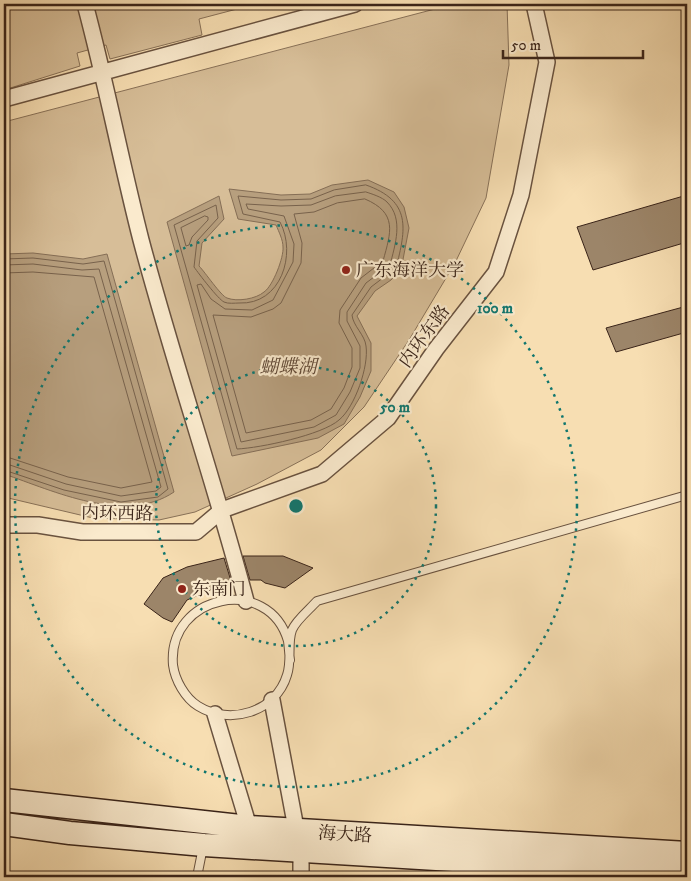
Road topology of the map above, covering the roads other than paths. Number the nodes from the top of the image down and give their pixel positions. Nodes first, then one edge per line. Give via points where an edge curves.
1 (85, 4) edge
2 (355, 4) edge
3 (534, 4) edge
4 (104, 72) junction
5 (4, 99) edge
6 (687, 495) edge
7 (222, 510) junction
8 (4, 525) edge
9 (246, 601) junction
10 (290, 660) junction
11 (272, 700) junction
12 (215, 714) junction
13 (4, 800) edge
14 (4, 824) edge
15 (249, 827) junction
16 (299, 841) junction
17 (204, 845) junction
18 (687, 853) edge
19 (687, 874) edge
20 (198, 877) edge
21 (301, 877) edge

1 - 4 street
2 - 4 street
3 - 7 street, 内环东路 via 547,62 521,195 496,272 388,418 322,474
4 - 5 street
4 - 7 street via 141,238 185,396
6 - 10 lane via 317,601 292,629
7 - 8 street, 内环西路 via 196,532 82,532 38,525
7 - 9 street
9 - 10 lane via 264,609 278,623 288,640
9 - 12 lane via 225,600 206,605 189,617 178,633 172,653 174,673 183,691 192,701
10 - 11 lane via 288,675
11 - 12 lane via 255,712 235,716
11 - 16 street
12 - 15 street
13 - 15 street, 海大路
14 - 17 street, 海大路
15 - 16 street, 海大路
16 - 17 street, 海大路
16 - 18 street, 海大路
16 - 19 street, 海大路
16 - 21 street
17 - 20 lane

